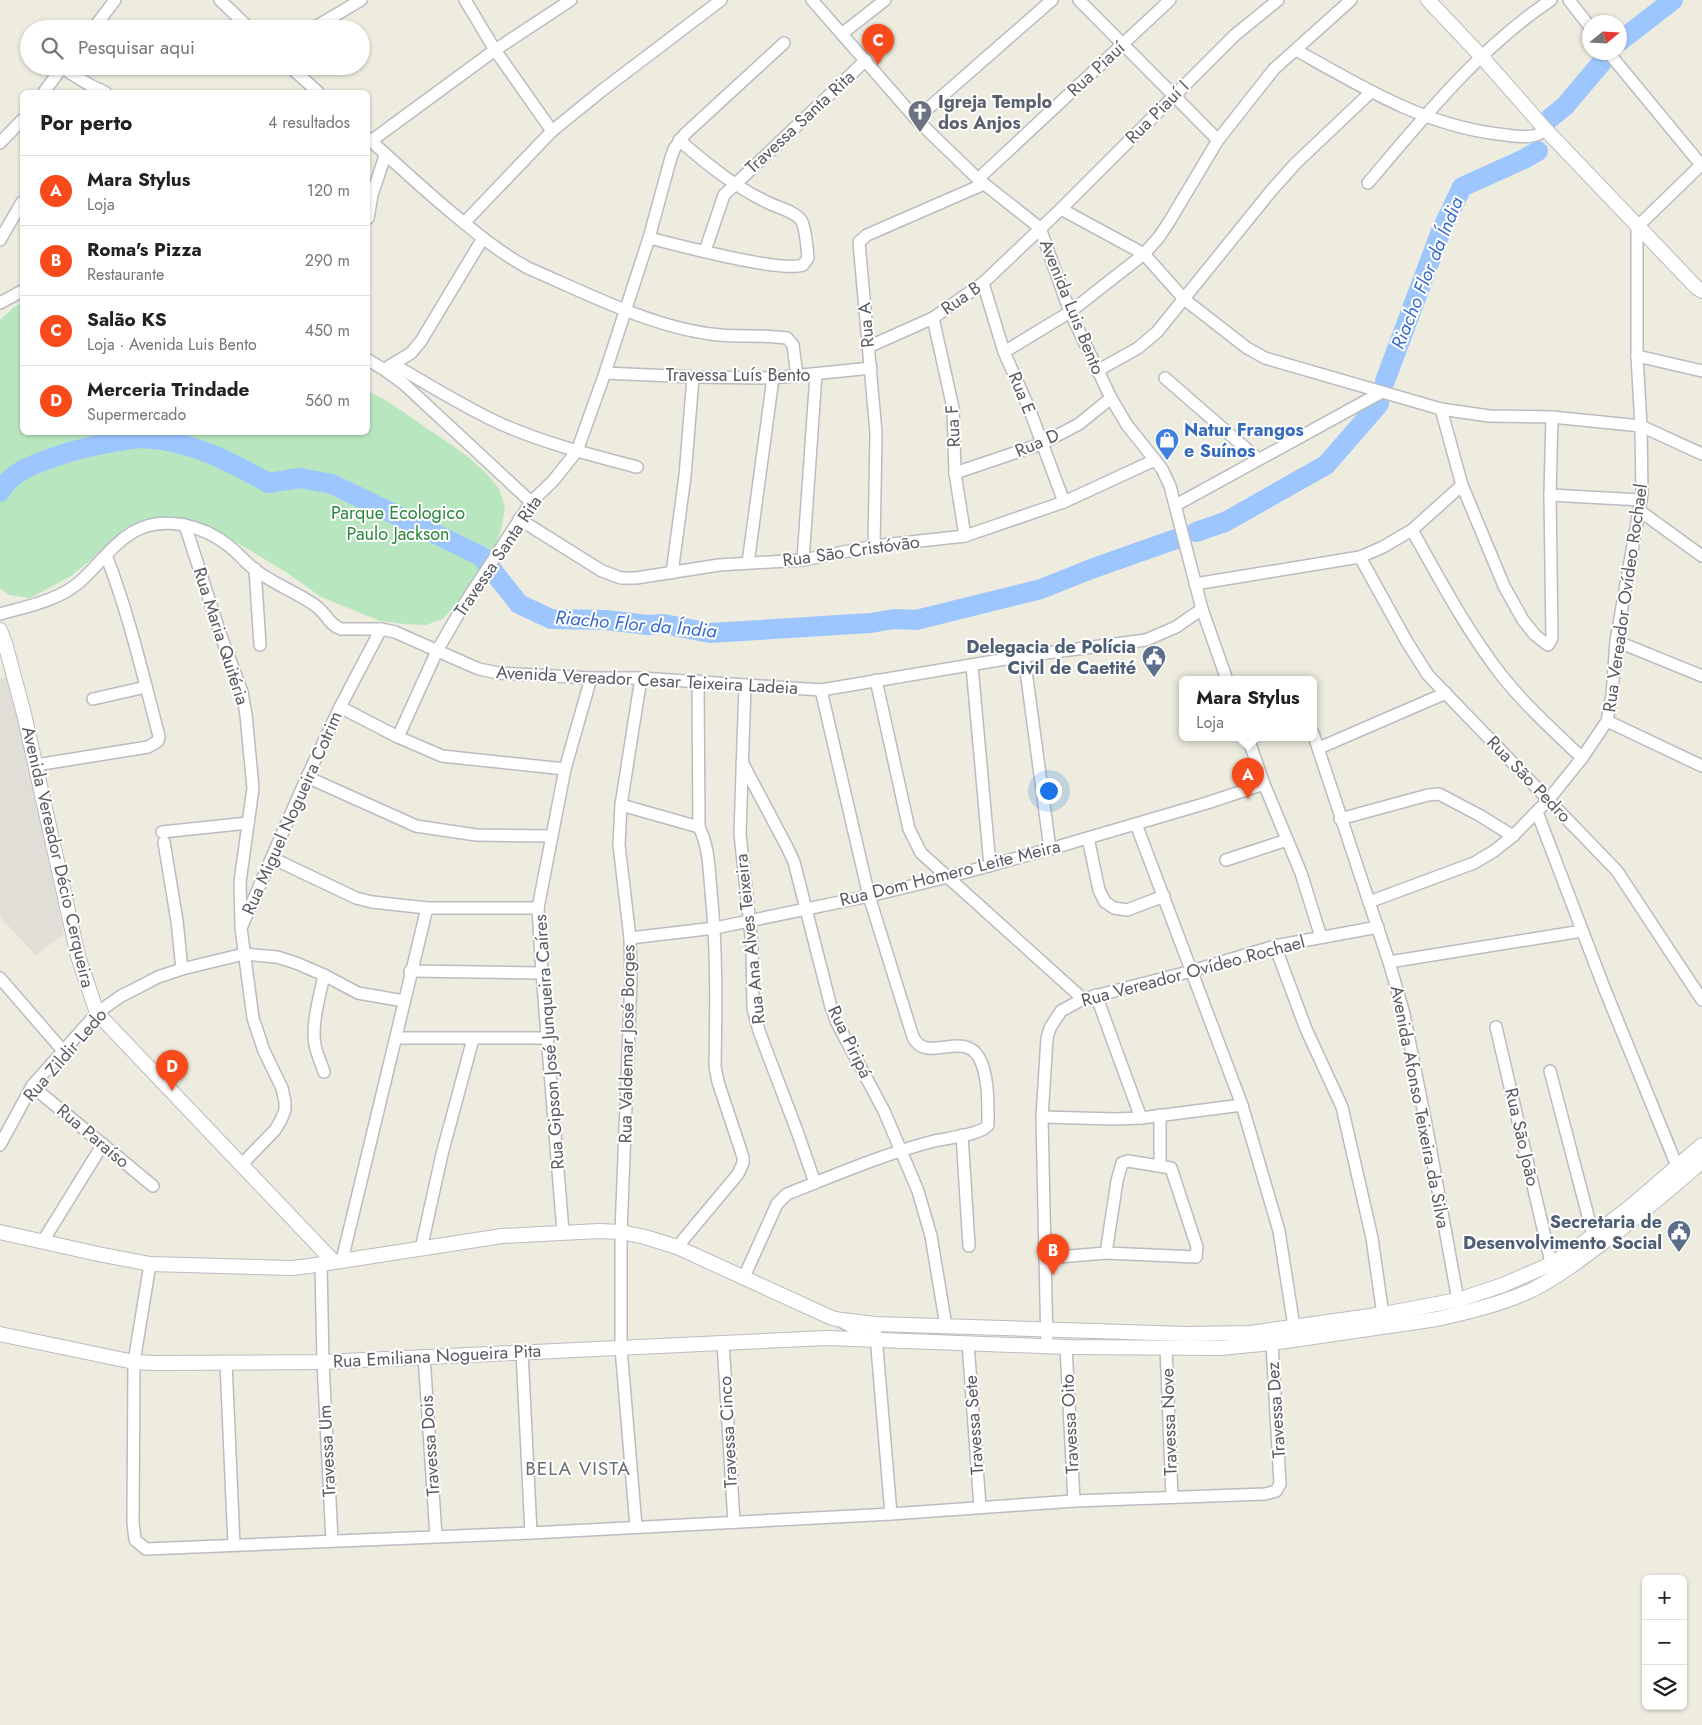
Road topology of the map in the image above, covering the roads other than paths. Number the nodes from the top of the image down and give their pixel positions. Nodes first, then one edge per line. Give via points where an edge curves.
1 (115, 0) edge
2 (220, 0) edge
3 (360, 0) edge
4 (465, 0) edge
5 (571, 0) edge
6 (721, 0) edge
7 (812, 0) edge
8 (885, 0) edge
9 (1052, 0) edge
10 (1079, 0) edge
11 (1170, 0) edge
12 (1278, 0) edge
13 (1351, 0) edge
14 (1428, 0) edge
15 (1551, 0) edge
16 (1569, 0) edge
17 (1582, 17) edge
18 (100, 20) edge
19 (241, 20) edge
20 (327, 20) edge
21 (843, 33) junction
22 (784, 43) dead end
23 (1123, 44) junction
24 (495, 50) junction
25 (1296, 50) junction
26 (1481, 56) junction
27 (866, 60) junction
28 (1615, 60) edge
29 (57, 75) edge
30 (75, 75) edge
31 (300, 75) edge
32 (46, 90) edge
33 (101, 90) edge
34 (316, 90) edge
35 (1371, 92) junction
36 (1174, 95) junction
37 (1424, 116) junction
38 (916, 118) junction
39 (20, 122) edge
40 (1546, 130) junction
41 (552, 131) junction
42 (370, 139) edge
43 (679, 140) junction
44 (1218, 140) junction
45 (370, 141) edge
46 (0, 143) edge
47 (385, 156) junction
48 (1702, 165) edge
49 (981, 181) junction
50 (1368, 182) dead end
51 (734, 185) junction
52 (370, 194) edge
53 (20, 205) edge
54 (1061, 209) junction
55 (464, 223) junction
56 (1637, 227) junction
57 (1040, 228) junction
58 (483, 238) junction
59 (649, 238) junction
60 (0, 240) edge
61 (705, 251) junction
62 (1144, 254) junction
63 (983, 283) junction
64 (1702, 291) edge
65 (20, 292) edge
66 (1184, 299) junction
67 (0, 303) edge
68 (625, 310) junction
69 (1070, 312) junction
70 (933, 318) junction
71 (868, 348) junction
72 (1004, 352) junction
73 (1637, 356) junction
74 (370, 361) edge
75 (389, 367) junction
76 (870, 368) junction
77 (1097, 371) junction
78 (1702, 371) edge
79 (605, 373) junction
80 (816, 374) junction
81 (797, 376) junction
82 (693, 377) junction
83 (773, 378) junction
84 (1165, 378) dead end
85 (1382, 392) junction
86 (1111, 398) junction
87 (1441, 409) junction
88 (1552, 417) junction
89 (1641, 426) junction
90 (1041, 444) junction
91 (577, 451) junction
92 (1702, 454) edge
93 (1258, 459) junction
94 (1155, 460) junction
95 (637, 467) dead end
96 (955, 473) junction
97 (1462, 485) junction
98 (1550, 495) junction
99 (531, 502) junction
100 (1064, 502) junction
101 (1176, 504) junction
102 (1641, 505) junction
103 (519, 519) junction
104 (185, 525) junction
105 (1412, 530) junction
106 (965, 536) junction
107 (874, 546) junction
108 (106, 555) junction
109 (1702, 556) edge
110 (1360, 557) junction
111 (803, 560) junction
112 (748, 563) junction
113 (255, 570) junction
114 (672, 572) junction
115 (1195, 584) junction
116 (1202, 609) junction
117 (0, 614) edge
118 (381, 629) junction
119 (0, 630) edge
120 (1616, 641) junction
121 (260, 645) dead end
122 (437, 651) junction
123 (1024, 656) junction
124 (972, 666) junction
125 (1226, 676) edge
126 (1702, 676) edge
127 (591, 678) junction
128 (641, 678) junction
129 (876, 680) junction
130 (698, 681) junction
131 (745, 685) junction
132 (146, 687) junction
133 (820, 690) junction
134 (1446, 693) junction
135 (93, 699) dead end
136 (340, 707) junction
137 (1607, 721) junction
138 (398, 737) junction
139 (1249, 741) edge
140 (1316, 741) edge
141 (1319, 748) junction
142 (1582, 758) junction
143 (742, 762) junction
144 (36, 765) junction
145 (1702, 766) edge
146 (565, 769) junction
147 (307, 777) junction
148 (1264, 784) junction
149 (1549, 799) junction
150 (621, 805) junction
151 (1537, 812) junction
152 (1340, 819) junction
153 (248, 823) junction
154 (1136, 824) junction
155 (699, 828) junction
156 (552, 836) junction
157 (1513, 836) junction
158 (1088, 838) junction
159 (1287, 840) junction
160 (1050, 850) junction
161 (272, 858) junction
162 (1226, 860) dead end
163 (990, 866) junction
164 (948, 877) junction
165 (869, 896) junction
166 (1164, 896) junction
167 (1370, 902) junction
168 (427, 908) junction
169 (538, 908) junction
170 (806, 908) junction
171 (749, 920) junction
172 (1378, 927) junction
173 (241, 928) junction
174 (715, 928) junction
175 (1582, 931) junction
176 (1321, 937) junction
177 (630, 938) junction
178 (1275, 946) junction
179 (244, 954) junction
180 (1389, 962) junction
181 (182, 969) junction
182 (410, 971) junction
183 (1192, 971) junction
184 (542, 974) junction
185 (324, 975) junction
186 (0, 978) edge
187 (1096, 995) junction
188 (1083, 999) junction
189 (1702, 1000) edge
190 (404, 1001) junction
191 (97, 1013) junction
192 (1496, 1027) dead end
193 (396, 1038) junction
194 (548, 1038) junction
195 (473, 1039) junction
196 (64, 1052) junction
197 (1550, 1071) dead end
198 (324, 1072) dead end
199 (32, 1086) junction
200 (1242, 1105) junction
201 (1160, 1115) junction
202 (1042, 1117) junction
203 (1141, 1118) junction
204 (962, 1135) junction
205 (103, 1144) junction
206 (0, 1145) edge
207 (1702, 1145) edge
208 (901, 1151) junction
209 (1702, 1162) edge
210 (242, 1164) junction
211 (1160, 1166) junction
212 (1675, 1174) junction
213 (815, 1183) junction
214 (153, 1186) dead end
215 (0, 1232) edge
216 (563, 1232) junction
217 (621, 1232) junction
218 (1593, 1235) junction
219 (43, 1242) junction
220 (969, 1246) dead end
221 (677, 1247) junction
222 (421, 1249) junction
223 (1106, 1253) junction
224 (1046, 1258) junction
225 (332, 1262) junction
226 (150, 1264) junction
227 (1553, 1271) junction
228 (744, 1277) junction
229 (1459, 1307) junction
230 (832, 1318) junction
231 (1384, 1320) junction
232 (875, 1324) junction
233 (946, 1326) junction
234 (1047, 1329) junction
235 (1295, 1333) junction
236 (0, 1334) edge
237 (876, 1339) junction
238 (724, 1342) junction
239 (968, 1343) junction
240 (1272, 1343) junction
241 (1047, 1346) junction
242 (1066, 1347) junction
243 (1166, 1347) junction
244 (621, 1348) junction
245 (522, 1352) junction
246 (424, 1356) junction
247 (134, 1362) junction
248 (323, 1362) junction
249 (226, 1363) junction
250 (1172, 1496) junction
251 (1074, 1501) junction
252 (980, 1507) junction
253 (891, 1514) junction
254 (734, 1522) junction
255 (636, 1526) junction
256 (531, 1533) junction
257 (436, 1536) junction
258 (332, 1541) junction
259 (234, 1545) junction

1 - 18 street
2 - 19 street
3 - 20 street
4 - 24 street
5 - 24 street
6 - 41 street
7 - 21 street, Avenida Luis Bento
8 - 21 street
9 - 38 street
10 - 23 street
11 - 23 street, Rua Piauí
12 - 36 street, Rua Piauí I via 1235,35
13 - 25 street
14 - 26 street
15 - 26 street via 1518,23
16 - 17 street
21 - 27 street, Avenida Luis Bento
22 - 43 street, Travessa Santa Rita
23 - 36 street
23 - 49 street, Rua Piauí
24 - 41 street
24 - 42 street
25 - 35 street
25 - 44 street via 1274,69
26 - 37 street
26 - 40 street
27 - 38 street, Avenida Luis Bento
27 - 51 street, Travessa Santa Rita
28 - 48 street
29 - 32 street
30 - 33 street
31 - 34 street
35 - 37 street
35 - 66 street via 1296,163
36 - 44 street
36 - 54 street, Rua Piauí I
37 - 40 street via 1475,131 1501,134 1533,137
37 - 50 street
38 - 49 street, Avenida Luis Bento
39 - 46 street
40 - 56 street
41 - 55 street
43 - 51 street, Travessa Santa Rita
43 - 59 street, Travessa Santa Rita via 667,170
44 - 62 street via 1159,238
45 - 47 street
47 - 52 street
47 - 55 street
48 - 56 street
49 - 57 street, Avenida Luis Bento
49 - 71 street, Rua A via 861,239 859,247
51 - 61 street, Travessa Santa Rita via 724,195
51 - 61 street, Travessa Santa Rita via 801,220 808,258 804,265 789,267
53 - 60 street
54 - 57 street, Rua Piauí I
54 - 62 street
55 - 58 street
56 - 64 street
56 - 73 street, Rua Vereador Ovídeo Rochael
57 - 63 street, Rua B
57 - 69 street, Avenida Luis Bento
58 - 68 street via 528,268
58 - 75 street via 422,341
59 - 61 street, Travessa Santa Rita
59 - 68 street, Travessa Santa Rita
62 - 66 street
62 - 69 street
63 - 70 street, Rua B
63 - 72 street, Rua E
65 - 67 street
66 - 77 street via 1148,341
66 - 85 street via 1247,348 1265,358
68 - 79 street, Travessa Santa Rita
68 - 81 street via 712,334 787,338 793,345
69 - 72 street
69 - 77 street, Avenida Luis Bento
70 - 71 street, Rua B
70 - 96 street, Rua F via 953,408
71 - 76 street, Rua A
72 - 90 street, Rua E
73 - 78 street
73 - 89 street, Rua Vereador Ovídeo Rochael
74 - 75 street
75 - 91 street via 503,424
75 - 99 street
76 - 80 street, Travessa Luís Bento
76 - 107 street, Rua A via 876,450
77 - 86 street, Avenida Luis Bento
79 - 82 street, Travessa Luís Bento
79 - 91 street, Travessa Santa Rita
80 - 81 street, Travessa Luís Bento
80 - 111 street
81 - 83 street, Travessa Luís Bento
82 - 83 street, Travessa Luís Bento
82 - 114 street via 685,476
83 - 112 street
84 - 93 street
85 - 87 street
85 - 93 street
86 - 90 street, Rua D via 1079,424
86 - 94 street, Avenida Luis Bento via 1127,425
87 - 88 street via 1489,416
87 - 97 street
88 - 89 street
88 - 98 street
89 - 92 street
89 - 102 street, Rua Vereador Ovídeo Rochael
90 - 96 street, Rua D
90 - 100 street, Rua E
91 - 95 street
91 - 99 street, Travessa Santa Rita
93 - 101 street
94 - 100 street, Rua São Cristóvão
94 - 101 street, Avenida Luis Bento via 1167,478
96 - 106 street, Rua F
97 - 98 street via 1514,607 1548,645 1552,638
97 - 105 street
98 - 102 street
99 - 103 street, Travessa Santa Rita
100 - 106 street, Rua São Cristóvão
101 - 115 street, Avenida Luis Bento
102 - 109 street
102 - 120 street, Rua Vereador Ovídeo Rochael
103 - 114 street, Rua São Cristóvão via 613,576 636,578
103 - 122 street, Travessa Santa Rita
104 - 108 street, Avenida Vereador Cesar Teixeira Ladeia via 142,528
104 - 113 street, Avenida Vereador Cesar Teixeira Ladeia via 213,535
104 - 153 street, Rua Maria Quitéria via 242,692 252,788
105 - 110 street
105 - 142 street via 1462,617 1502,676
106 - 107 street, Rua São Cristóvão
107 - 111 street, Rua São Cristóvão
108 - 117 street, Avenida Vereador Cesar Teixeira Ladeia via 66,592
108 - 132 street
110 - 115 street
110 - 134 street, Rua São Pedro via 1417,660
111 - 112 street, Rua São Cristóvão
112 - 114 street, Rua São Cristóvão
113 - 118 street, Avenida Vereador Cesar Teixeira Ladeia via 316,605 336,627
113 - 121 street
115 - 116 street, Avenida Luis Bento
116 - 123 street, Avenida Vereador Cesar Teixeira Ladeia via 1176,627 1146,640
116 - 125 street, Avenida Luis Bento
118 - 122 street, Avenida Vereador Cesar Teixeira Ladeia
118 - 136 street, Rua Miguel Nogueira Cotrim
119 - 144 street, Avenida Vereador Décio Cerqueira
120 - 126 street
120 - 137 street, Rua Vereador Ovídeo Rochael
122 - 127 street, Avenida Vereador Cesar Teixeira Ladeia via 479,669 498,673
122 - 138 street, Travessa Santa Rita
123 - 124 street, Avenida Vereador Cesar Teixeira Ladeia
123 - 160 street
124 - 129 street, Avenida Vereador Cesar Teixeira Ladeia
124 - 163 street
127 - 128 street, Avenida Vereador Cesar Teixeira Ladeia
127 - 146 street, Rua Gipson José Junqueira Caíres
128 - 130 street, Avenida Vereador Cesar Teixeira Ladeia
128 - 150 street, Rua Valdemar José Borges
129 - 133 street, Avenida Vereador Cesar Teixeira Ladeia
129 - 164 street via 909,828 921,853
130 - 131 street, Avenida Vereador Cesar Teixeira Ladeia
130 - 155 street
131 - 133 street, Avenida Vereador Cesar Teixeira Ladeia
131 - 143 street, Rua Ana Alves Teixeira
132 - 135 street
132 - 144 street via 159,736 154,744
133 - 165 street
134 - 141 street
134 - 149 street, Rua São Pedro
136 - 138 street
136 - 147 street, Rua Miguel Nogueira Cotrim
137 - 142 street, Rua Vereador Ovídeo Rochael
137 - 145 street
138 - 146 street via 442,756
139 - 148 street
140 - 141 street, Avenida Afonso Teixeira da Silva
141 - 152 street, Avenida Afonso Teixeira da Silva
142 - 149 street, Rua Vereador Ovídeo Rochael
143 - 170 street, Rua Piripá via 790,854
143 - 171 street, Rua Ana Alves Teixeira via 740,834
144 - 191 street, Avenida Vereador Décio Cerqueira via 78,956
146 - 156 street, Rua Gipson José Junqueira Caíres
147 - 156 street via 416,826 476,835
147 - 161 street, Rua Miguel Nogueira Cotrim
148 - 154 street, Rua Dom Homero Leite Meira
148 - 159 street
149 - 151 street, Rua Vereador Ovídeo Rochael
149 - 189 street, Rua São Pedro via 1617,871
150 - 155 street
150 - 177 street, Rua Valdemar José Borges via 619,845
151 - 157 street, Rua Vereador Ovídeo Rochael
151 - 175 street
152 - 157 street via 1439,794
152 - 167 street, Avenida Afonso Teixeira da Silva
153 - 173 street, Rua Maria Quitéria via 240,882
153 - 181 street via 163,837 178,921
154 - 158 street, Rua Dom Homero Leite Meira
154 - 166 street
155 - 174 street via 708,854
156 - 169 street, Rua Gipson José Junqueira Caíres
157 - 167 street, Rua Vereador Ovídeo Rochael via 1474,862
158 - 160 street, Rua Dom Homero Leite Meira
158 - 166 street via 1099,890 1105,902 1114,908 1127,910
159 - 162 street
159 - 176 street
160 - 163 street, Rua Dom Homero Leite Meira
161 - 168 street via 356,898
161 - 173 street, Rua Miguel Nogueira Cotrim
163 - 164 street, Rua Dom Homero Leite Meira
164 - 165 street, Rua Dom Homero Leite Meira
164 - 188 street
165 - 170 street, Rua Dom Homero Leite Meira
165 - 204 street via 916,1044 925,1048 963,1046 974,1051 982,1066 988,1125 983,1130
166 - 183 street
167 - 172 street, Avenida Afonso Teixeira da Silva
168 - 169 street
168 - 182 street, Travessa Um
169 - 184 street, Rua Gipson José Junqueira Caíres
170 - 171 street, Rua Dom Homero Leite Meira
170 - 208 street, Rua Piripá via 837,1023 884,1111
171 - 174 street, Rua Dom Homero Leite Meira
171 - 213 street, Rua Ana Alves Teixeira via 755,1019
172 - 176 street, Rua Vereador Ovídeo Rochael
172 - 180 street, Avenida Afonso Teixeira da Silva
173 - 179 street, Rua Miguel Nogueira Cotrim
174 - 177 street, Rua Dom Homero Leite Meira
174 - 221 street via 716,1075 743,1163 738,1174
175 - 180 street
175 - 212 street
176 - 178 street, Rua Vereador Ovídeo Rochael
177 - 217 street, Rua Valdemar José Borges
178 - 183 street, Rua Vereador Ovídeo Rochael
178 - 231 street via 1306,1029 1342,1107 1374,1246
179 - 181 street, Rua Zildir Ledo
179 - 185 street, Rua Zildir Ledo via 278,958
179 - 210 street, Rua Miguel Nogueira Cotrim via 254,1018 264,1050 282,1088 285,1110 275,1130
180 - 229 street, Avenida Afonso Teixeira da Silva via 1408,1034
181 - 191 street, Rua Zildir Ledo via 121,996
182 - 184 street
182 - 190 street, Travessa Um
183 - 187 street, Rua Vereador Ovídeo Rochael
183 - 200 street
184 - 194 street, Rua Gipson José Junqueira Caíres
185 - 190 street, Rua Zildir Ledo via 365,996
185 - 198 street via 314,1037
186 - 196 street
187 - 188 street, Rua Vereador Ovídeo Rochael
187 - 203 street
188 - 202 street, Rua Vereador Ovídeo Rochael via 1061,1011 1049,1033
190 - 193 street, Travessa Um
191 - 196 street, Rua Zildir Ledo
191 - 210 street, Avenida Vereador Décio Cerqueira
192 - 227 street, Rua São João
193 - 195 street
193 - 225 street, Travessa Um
194 - 195 street
194 - 216 street, Rua Gipson José Junqueira Caíres
195 - 222 street
196 - 199 street, Rua Zildir Ledo
197 - 218 street
199 - 205 street, Rua Paraíso
199 - 206 street, Rua Zildir Ledo
200 - 201 street
200 - 235 street via 1279,1231
201 - 203 street
201 - 211 street
202 - 203 street
202 - 224 street, Rua Vereador Ovídeo Rochael
204 - 208 street
204 - 220 street
205 - 214 street, Rua Paraíso
205 - 219 street
207 - 212 street
208 - 213 street
208 - 233 street, Rua Piripá via 928,1220
209 - 212 street
210 - 225 street, Avenida Vereador Décio Cerqueira
211 - 223 street via 1122,1163
211 - 223 street via 1170,1167 1174,1173 1198,1255 1191,1258
212 - 218 street
212 - 227 street via 1579,1261
213 - 228 street via 787,1194 777,1204
215 - 219 street
216 - 217 street
216 - 222 street via 502,1236
217 - 221 street
217 - 244 street, Rua Valdemar José Borges
218 - 227 street
219 - 226 street
221 - 228 street
222 - 225 street
223 - 224 street
224 - 234 street, Rua Vereador Ovídeo Rochael
225 - 226 street via 292,1268
225 - 248 street, Travessa Um
226 - 247 street
227 - 229 street via 1530,1290
228 - 230 street
229 - 231 street via 1437,1319
230 - 232 street
230 - 237 street
231 - 235 street
232 - 233 street
232 - 237 street
233 - 234 street
234 - 235 street
234 - 241 street, Rua Vereador Ovídeo Rochael
235 - 240 street, Rua Emiliana Nogueira Pita
236 - 247 street, Rua Emiliana Nogueira Pita
237 - 238 street, Rua Emiliana Nogueira Pita
237 - 239 street, Rua Emiliana Nogueira Pita
237 - 253 street
238 - 244 street, Rua Emiliana Nogueira Pita
238 - 254 street, Travessa Cinco
239 - 241 street, Rua Emiliana Nogueira Pita
239 - 252 street, Travessa Sete
240 - 243 street, Rua Emiliana Nogueira Pita via 1221,1348
240 - 250 street, Travessa Dez via 1278,1489 1265,1494
241 - 242 street, Rua Emiliana Nogueira Pita
242 - 243 street, Rua Emiliana Nogueira Pita
242 - 251 street, Travessa Oito
243 - 250 street, Travessa Nove
244 - 245 street, Rua Emiliana Nogueira Pita
244 - 255 street, Rua Valdemar José Borges
245 - 246 street, Rua Emiliana Nogueira Pita
245 - 256 street
246 - 248 street, Rua Emiliana Nogueira Pita
246 - 257 street, Travessa Dois
247 - 249 street, Rua Emiliana Nogueira Pita
247 - 259 street via 134,1540 146,1549
248 - 249 street, Rua Emiliana Nogueira Pita
248 - 258 street, Travessa Um
249 - 259 street
250 - 251 street
251 - 252 street
252 - 253 street
253 - 254 street
254 - 255 street
255 - 256 street
256 - 257 street
257 - 258 street
258 - 259 street

